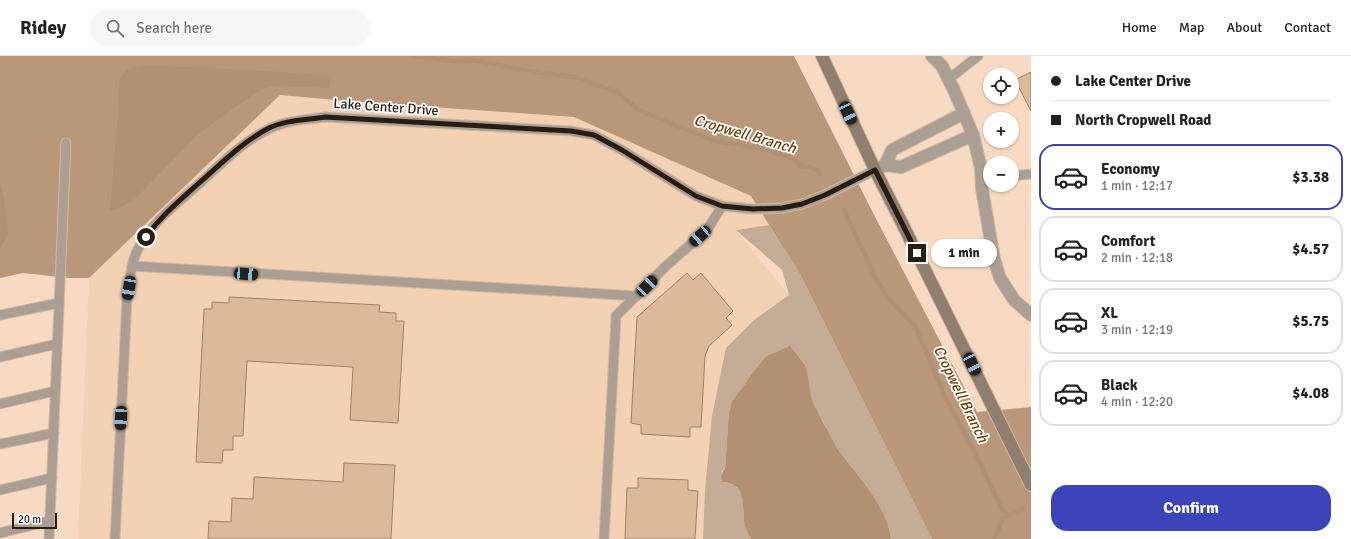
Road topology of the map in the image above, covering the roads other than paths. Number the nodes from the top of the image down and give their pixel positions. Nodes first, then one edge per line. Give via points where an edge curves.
1 (822, 56) edge
2 (932, 56) edge
3 (978, 56) edge
4 (949, 79) junction
5 (964, 112) junction
6 (973, 135) junction
7 (66, 143) dead end
8 (880, 168) junction
9 (983, 172) edge
10 (1031, 174) edge
11 (1019, 175) edge
12 (987, 192) edge
13 (722, 206) junction
14 (132, 266) junction
15 (637, 296) junction
16 (59, 303) junction
17 (0, 315) edge
18 (1031, 315) edge
19 (57, 344) junction
20 (0, 357) edge
21 (55, 391) junction
22 (0, 404) edge
23 (54, 433) junction
24 (0, 444) edge
25 (52, 478) junction
26 (1031, 485) edge
27 (0, 490) edge
28 (50, 521) junction
29 (0, 533) edge
30 (49, 539) edge
31 (115, 539) edge
32 (604, 539) edge

1 - 8 street
2 - 4 street via 942,66
3 - 4 lane
4 - 5 street
5 - 6 street
5 - 8 street via 892,150
6 - 8 street via 901,167
6 - 9 street
7 - 16 lane
8 - 13 lane, Lake Center Drive via 802,204 753,209
8 - 26 street via 903,225
10 - 11 lane
12 - 18 street via 994,259 1000,278 1014,300
13 - 14 lane, Lake Center Drive via 696,196 594,135 571,131 325,117 289,121 269,128 248,141 180,199 155,224 137,251
13 - 15 lane via 707,230
14 - 15 lane
14 - 31 lane, Lake Center Drive via 127,298
15 - 32 lane via 616,316
16 - 17 lane
16 - 19 lane
19 - 20 lane
19 - 21 lane
21 - 22 lane
21 - 23 lane
23 - 24 lane
23 - 25 lane
25 - 27 lane
25 - 28 lane
28 - 29 lane
28 - 30 lane

